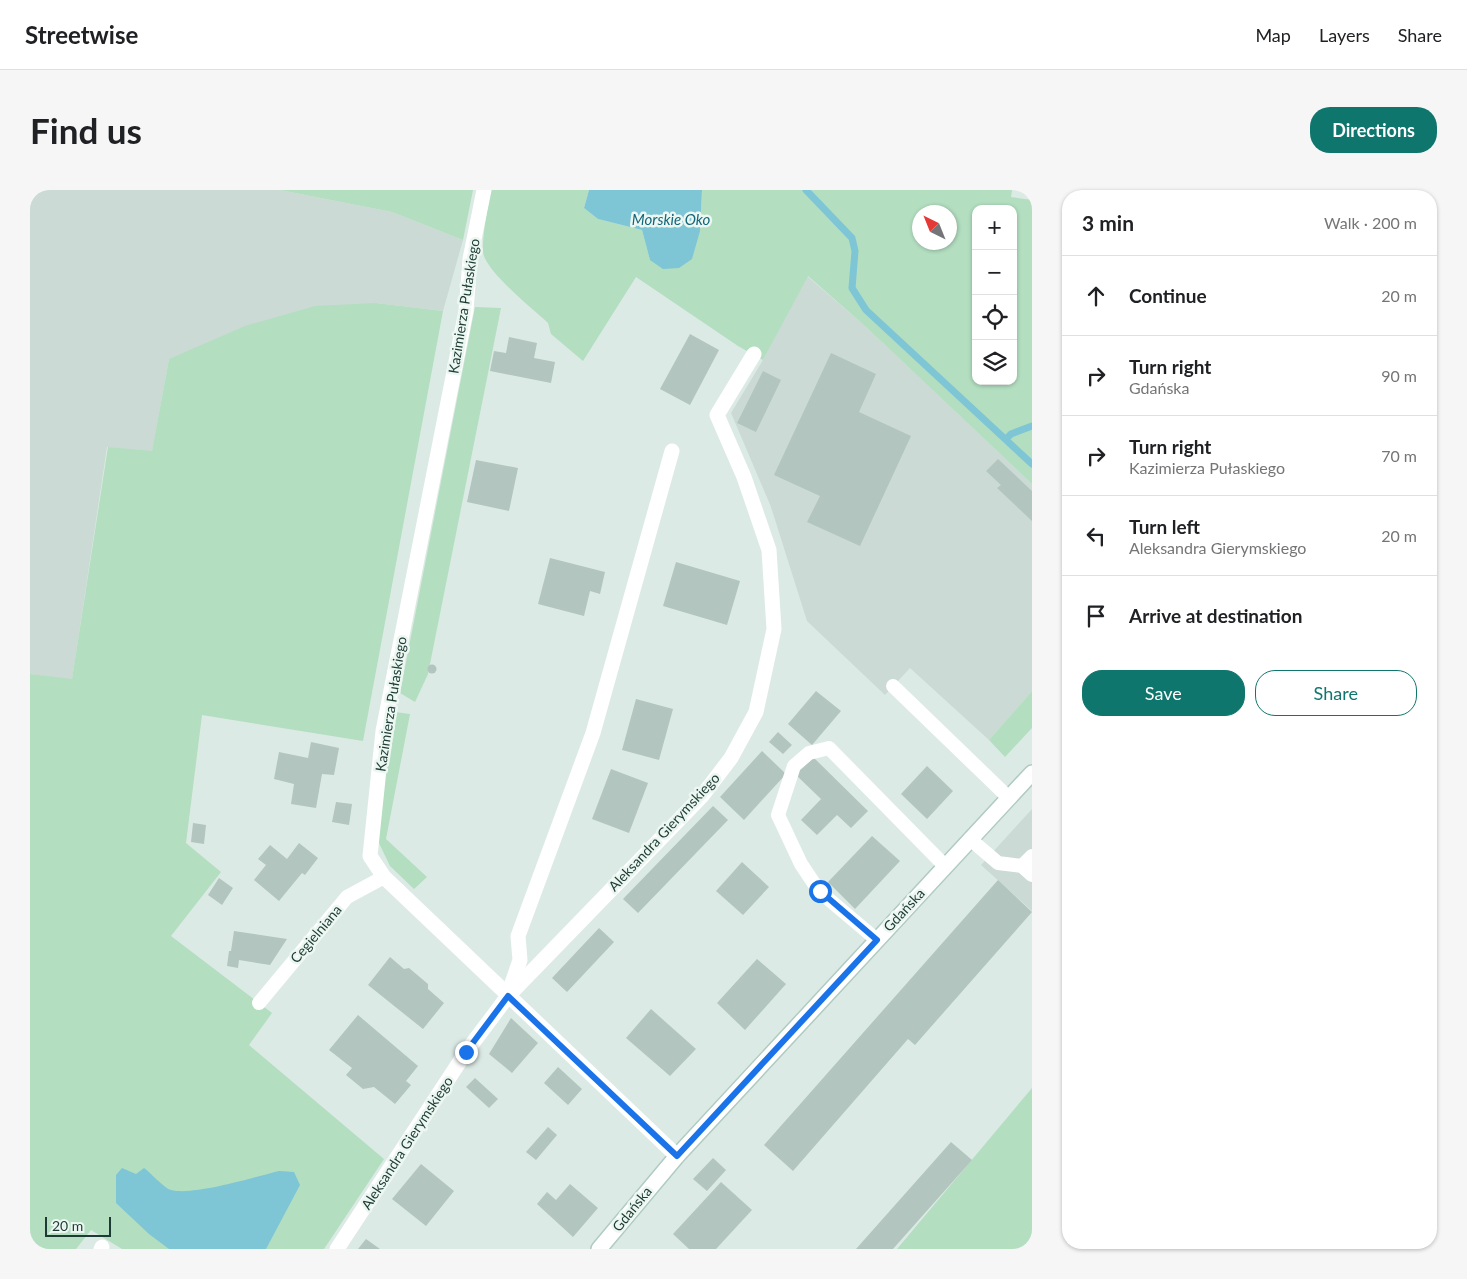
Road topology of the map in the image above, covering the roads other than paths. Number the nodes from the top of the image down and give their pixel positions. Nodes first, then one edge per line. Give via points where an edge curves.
1 (484, 190) edge
2 (754, 354) dead end
3 (672, 451) dead end
4 (893, 686) dead end
5 (1032, 773) edge
6 (1009, 798) junction
7 (970, 839) junction
8 (1032, 856) edge
9 (945, 866) junction
10 (1027, 871) edge
11 (384, 877) junction
12 (877, 940) junction
13 (508, 996) junction
14 (259, 1003) dead end
15 (677, 1156) junction
16 (337, 1249) edge
17 (599, 1249) edge

1 - 11 street, Kazimierza Pułaskiego via 470,259 466,310 383,731 370,856
2 - 13 street, Aleksandra Gierymskiego via 718,415 744,476 769,550 774,629 756,712 731,758 702,796
3 - 13 street via 593,733 518,936 520,960
4 - 6 lane
5 - 6 street, Gdańska
6 - 7 street, Gdańska
7 - 9 street, Gdańska
7 - 10 lane via 998,863
8 - 10 lane
9 - 12 street, Gdańska
9 - 12 lane via 829,748 809,753 794,766 778,815 785,831 801,864 820,891
11 - 13 street, Kazimierza Pułaskiego
11 - 14 lane, Cegielniana via 346,897
12 - 15 street, Gdańska
13 - 15 street, Kazimierza Pułaskiego
13 - 16 street, Aleksandra Gierymskiego via 466,1052
15 - 17 street, Gdańska

